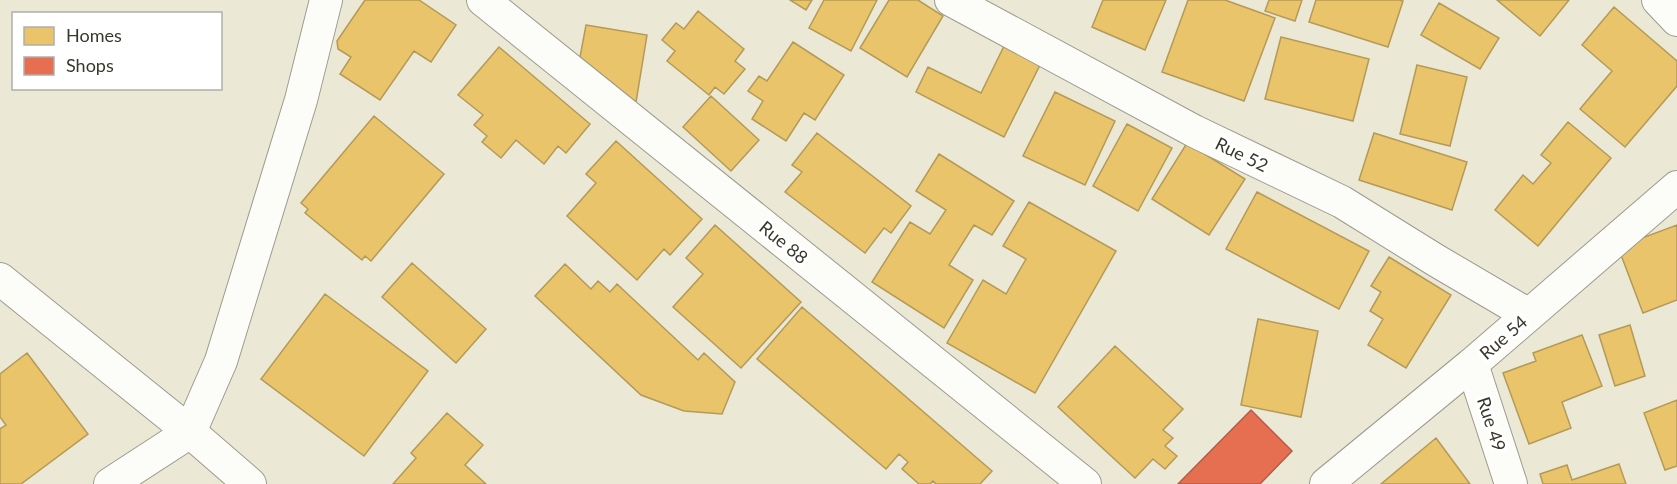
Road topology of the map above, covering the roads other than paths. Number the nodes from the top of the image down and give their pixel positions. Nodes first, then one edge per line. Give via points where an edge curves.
1 (326, 0) edge
2 (483, 0) edge
3 (951, 0) edge
4 (1658, 0) edge
5 (1677, 20) edge
6 (1677, 187) edge
7 (0, 279) edge
8 (1529, 315) junction
9 (1472, 364) junction
10 (189, 432) junction
11 (110, 484) edge
12 (250, 484) edge
13 (1085, 484) edge
14 (1326, 484) edge
15 (1511, 484) edge

1 - 10 street via 301,100 221,361
2 - 13 street, Rue 88
3 - 8 street, Rue 52 via 1194,131 1342,202
4 - 5 street
6 - 8 street, Rue 54
7 - 10 street
8 - 9 street, Rue 54
9 - 14 street, Rue 54
9 - 15 street, Rue 49
10 - 11 street
10 - 12 street

